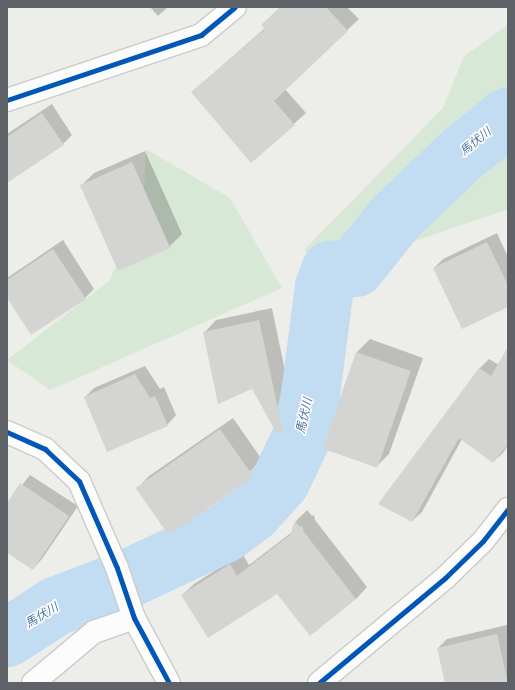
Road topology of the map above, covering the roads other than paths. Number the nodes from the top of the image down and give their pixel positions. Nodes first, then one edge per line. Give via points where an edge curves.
1 (235, 7) edge
2 (7, 100) edge
3 (7, 432) edge
4 (508, 509) edge
5 (131, 611) junction
6 (33, 683) edge
7 (169, 683) edge
8 (319, 683) edge

1 - 2 street via 201,35
3 - 5 street via 45,449 79,481 117,568
4 - 8 street via 484,541 445,578
5 - 6 street via 94,632
5 - 7 street

